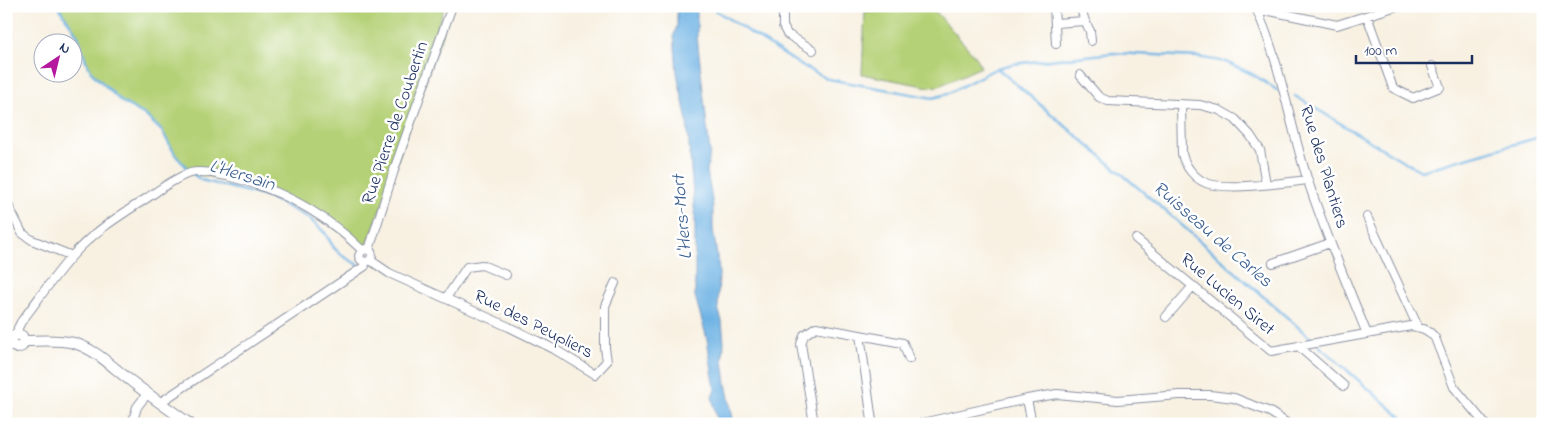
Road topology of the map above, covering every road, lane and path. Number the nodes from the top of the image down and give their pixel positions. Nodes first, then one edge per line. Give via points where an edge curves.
1 (452, 6) edge
2 (783, 6) edge
3 (1054, 6) edge
4 (1080, 6) edge
5 (1397, 6) edge
6 (1256, 9) edge
7 (1367, 16) junction
8 (1085, 21) junction
9 (1055, 23) junction
10 (1091, 41) dead end
11 (1056, 44) dead end
12 (813, 50) dead end
13 (1432, 66) dead end
14 (1080, 75) dead end
15 (1181, 104) junction
16 (1308, 180) junction
17 (1266, 184) junction
18 (6, 202) edge
19 (1367, 217) dead end
20 (1136, 239) dead end
21 (1330, 243) junction
22 (365, 250) junction
23 (72, 256) junction
24 (368, 261) junction
25 (1273, 263) dead end
26 (506, 275) dead end
27 (615, 284) dead end
28 (1193, 286) junction
29 (446, 298) junction
30 (1166, 318) dead end
31 (1418, 328) junction
32 (1367, 334) junction
33 (860, 335) junction
34 (14, 339) edge
35 (1298, 346) junction
36 (909, 359) dead end
37 (1344, 386) dead end
38 (147, 394) junction
39 (1027, 399) junction
40 (161, 404) junction
41 (132, 424) edge
42 (190, 424) edge
43 (814, 424) edge
44 (874, 424) edge
45 (918, 424) edge
46 (1032, 424) edge
47 (1288, 424) edge
48 (1485, 424) edge

1 - 22 street, Rue Pierre de Coubertin
2 - 12 street via 783,26 787,34
3 - 9 street
4 - 8 street
5 - 7 street
6 - 7 street via 1337,25
6 - 16 street, Rue des Plantiers via 1285,95
7 - 13 street via 1393,88 1413,98 1440,87
8 - 9 street
8 - 10 street
9 - 11 street
14 - 15 street via 1099,97 1108,100
15 - 17 street via 1219,110 1235,119 1260,150
15 - 17 street via 1182,154 1193,175 1220,187
16 - 17 street
16 - 21 street, Rue des Plantiers
18 - 23 street via 22,233
19 - 31 street
20 - 28 street, Rue Lucien Siret
21 - 25 street
21 - 32 street, Rue des Plantiers
22 - 23 street via 341,230 292,199 267,188 207,172 182,176 154,193 113,220
22 - 24 street via 372,254
22 - 24 street via 359,258
23 - 34 street via 22,322
24 - 29 street, Rue des Peupliers
24 - 40 street
26 - 29 street via 482,265 467,266
27 - 29 street, Rue des Peupliers via 606,306 607,361 594,374 554,349
28 - 30 street
28 - 35 street, Rue Lucien Siret via 1271,351
31 - 32 street, Rue Lucien Siret via 1411,326
31 - 48 street via 1424,328 1435,338 1454,388
32 - 35 street, Rue Lucien Siret
33 - 36 street via 903,343
33 - 43 street via 816,327 804,334 801,344
33 - 44 street
34 - 38 street via 65,342 84,347 107,360
35 - 37 street
38 - 40 street
38 - 41 street via 137,407
39 - 45 street
39 - 46 street
39 - 47 street via 1057,394 1118,400 1210,395 1234,398 1270,412
40 - 42 street

